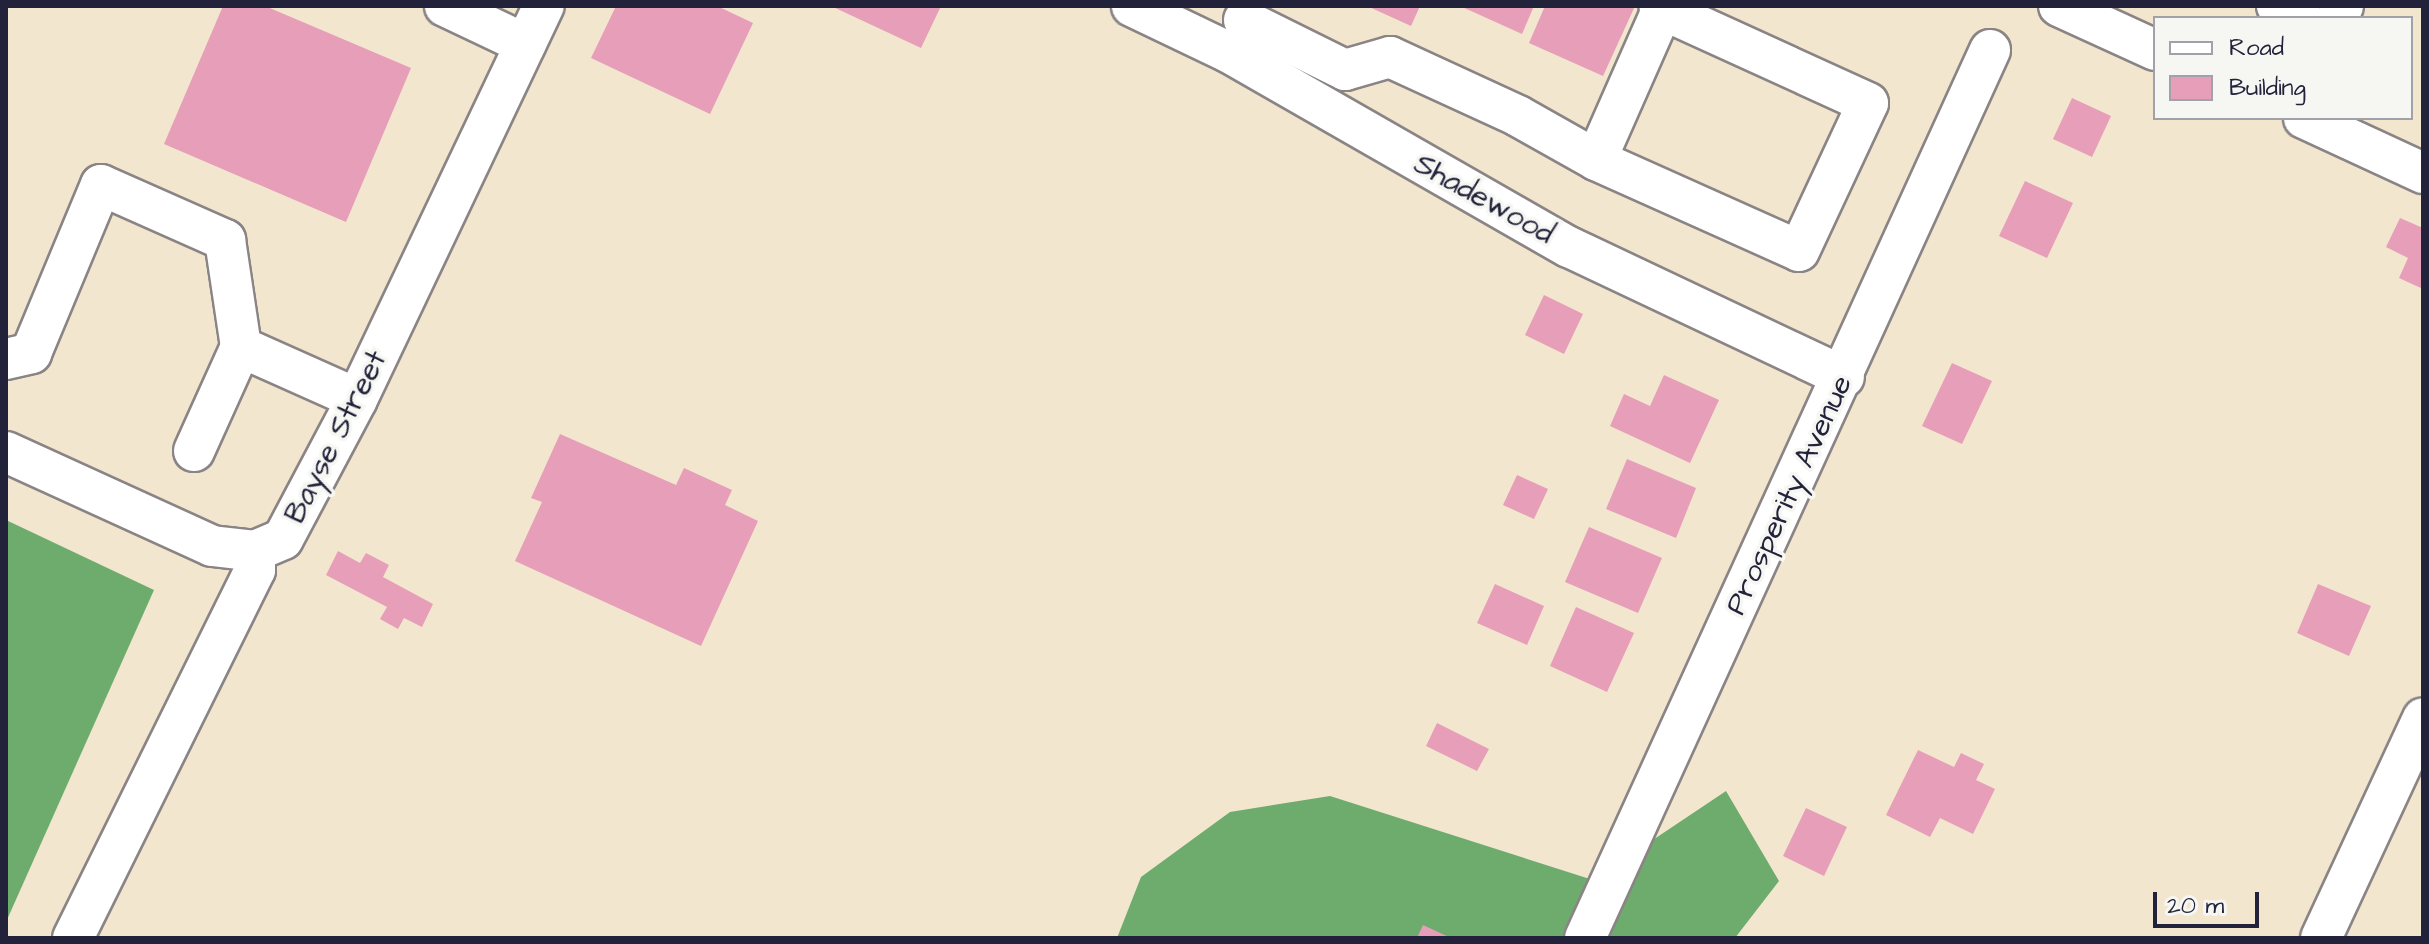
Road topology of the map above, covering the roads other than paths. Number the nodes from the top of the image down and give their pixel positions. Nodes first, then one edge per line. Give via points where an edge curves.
1 (445, 6) edge
2 (544, 6) edge
3 (1132, 6) edge
4 (2059, 6) edge
5 (2277, 6) edge
6 (1662, 7) edge
7 (2298, 16) edge
8 (1241, 26) edge
9 (525, 44) junction
10 (2153, 49) edge
11 (1990, 50) dead end
12 (2308, 120) edge
13 (1596, 160) junction
14 (2423, 173) edge
15 (241, 347) junction
16 (6, 359) edge
17 (1844, 377) junction
18 (357, 399) junction
19 (194, 451) dead end
20 (6, 452) edge
21 (255, 551) junction
22 (2423, 718) edge
23 (73, 938) edge
24 (1585, 938) edge
25 (2321, 938) edge

1 - 9 street
2 - 9 street, Bayse Street
3 - 8 street, Shadewood
4 - 10 street
5 - 7 street
6 - 13 street
6 - 13 street via 1868,103 1799,251
8 - 13 street via 1345,70 1390,57 1518,116
8 - 17 street, Shadewood via 1569,247
9 - 18 street, Bayse Street
11 - 17 street, Prosperity Avenue
12 - 14 street
15 - 16 street via 225,240 101,185 31,353
15 - 18 street
15 - 19 street
17 - 24 street, Prosperity Avenue
18 - 21 street, Bayse Street via 294,526 283,539
20 - 21 street via 212,546
21 - 23 street, Bayse Street via 255,570
22 - 25 street

